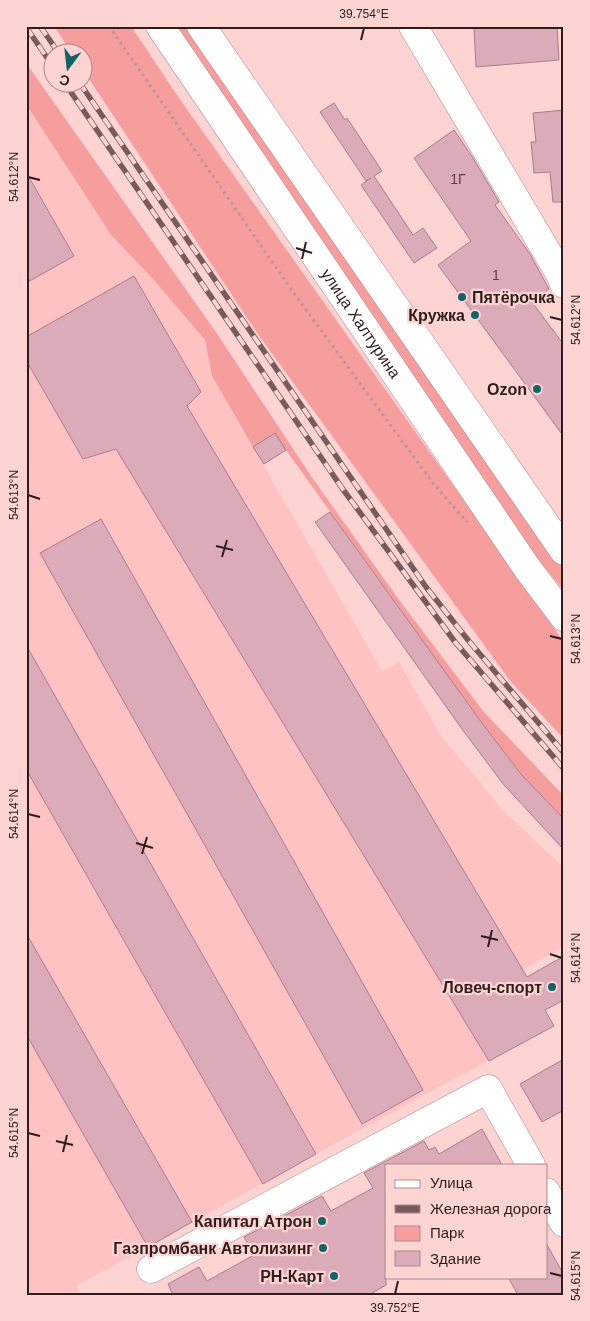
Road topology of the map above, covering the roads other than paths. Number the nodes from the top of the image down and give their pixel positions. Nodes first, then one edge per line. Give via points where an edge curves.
1 (160, 26) edge
2 (201, 26) edge
3 (413, 26) edge
4 (564, 284) edge
5 (564, 551) edge
6 (564, 617) edge
7 (530, 1164) edge
8 (548, 1196) edge
9 (564, 1224) edge
10 (151, 1269) dead end

1 - 6 main road, улица Халтурина via 527,568
2 - 5 main road
3 - 4 main road
7 - 10 main road via 488,1089
8 - 9 main road

